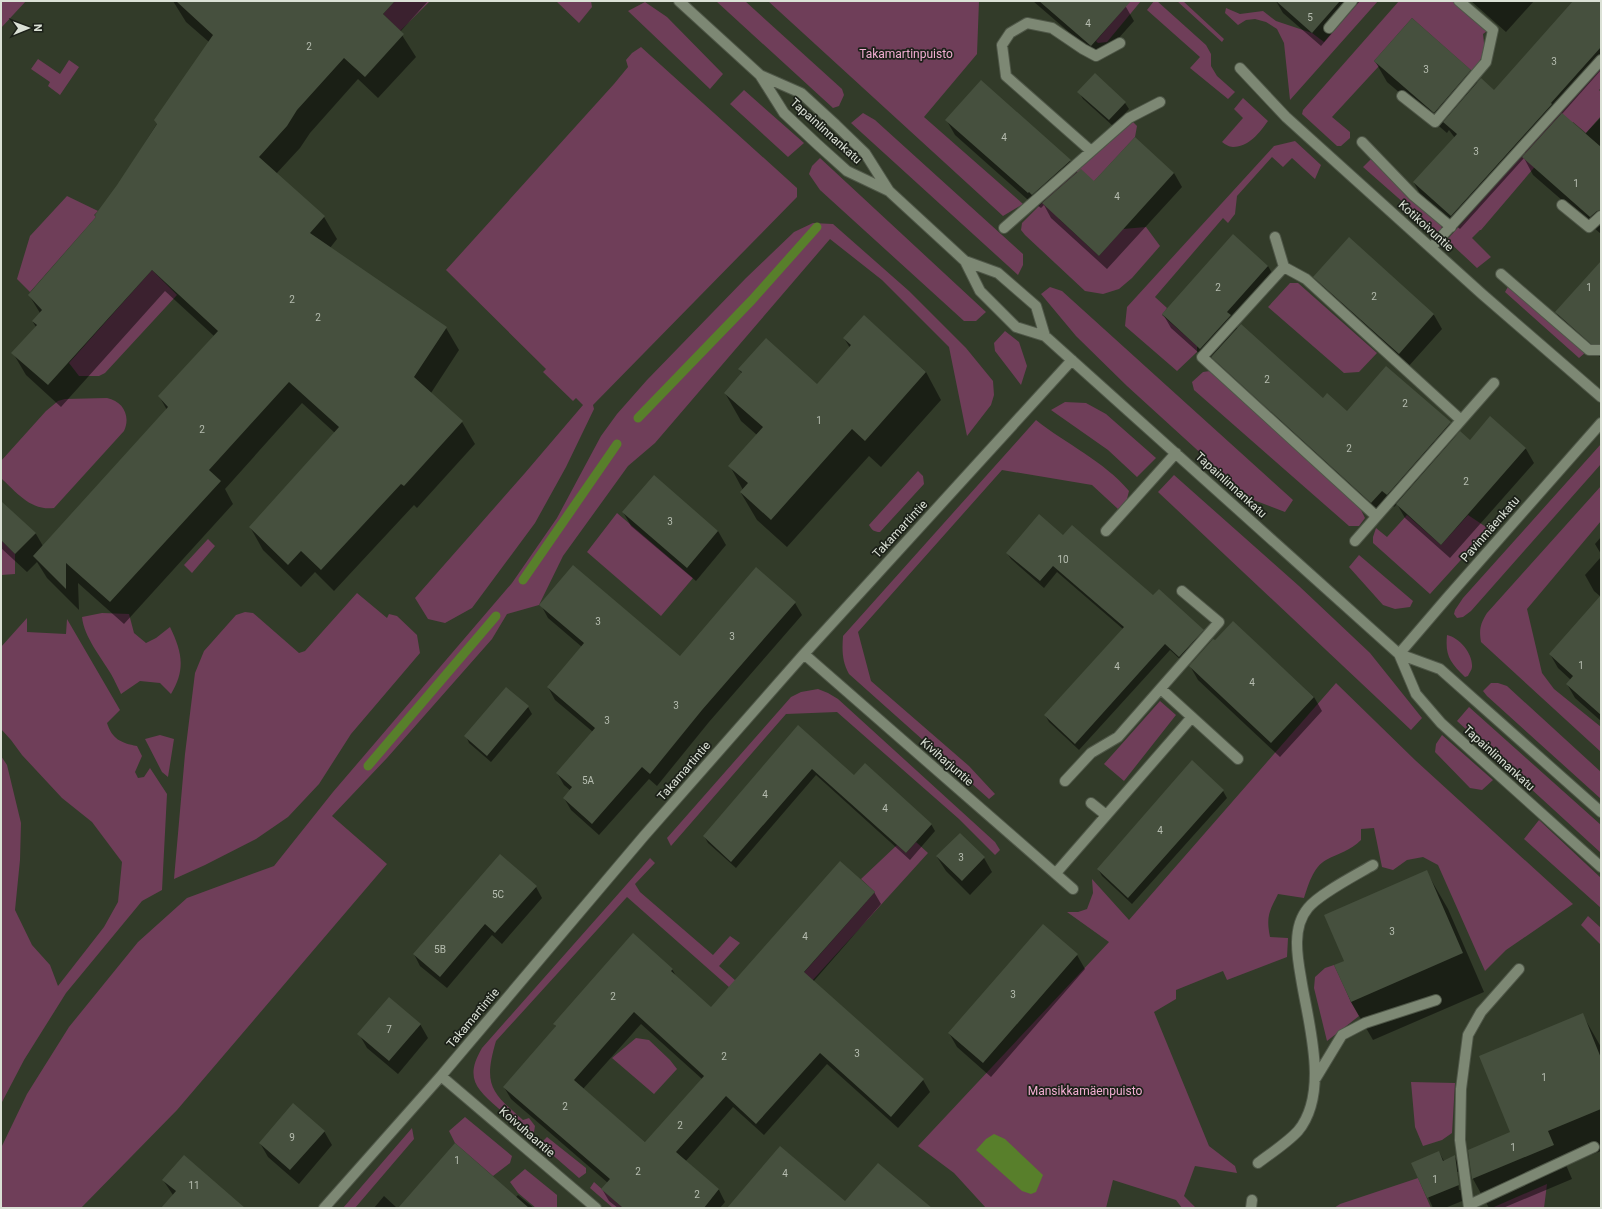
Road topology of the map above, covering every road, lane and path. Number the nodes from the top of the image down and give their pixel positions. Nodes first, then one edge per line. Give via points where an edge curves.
1 (679, 1) edge
2 (1352, 1) edge
3 (1459, 1) edge
4 (1329, 28) dead end
5 (1120, 42) dead end
6 (1601, 60) edge
7 (1240, 68) dead end
8 (760, 75) junction
9 (1402, 96) dead end
10 (1160, 102) dead end
11 (1362, 142) dead end
12 (1091, 151) junction
13 (889, 191) junction
14 (1562, 205) dead end
15 (1601, 216) edge
16 (1451, 227) junction
17 (1004, 228) dead end
18 (1275, 237) dead end
19 (1431, 248) junction
20 (965, 261) junction
21 (1284, 267) junction
22 (1501, 274) dead end
23 (1045, 336) junction
24 (1601, 350) edge
25 (1072, 360) junction
26 (1494, 383) dead end
27 (1601, 397) edge
28 (1461, 420) junction
29 (1601, 423) edge
30 (1176, 453) junction
31 (1376, 516) junction
32 (1106, 531) dead end
33 (1355, 541) dead end
34 (1182, 591) dead end
35 (804, 654) junction
36 (1399, 654) junction
37 (1161, 689) junction
38 (1192, 717) junction
39 (1238, 759) dead end
40 (1065, 781) dead end
41 (1091, 803) dead end
42 (1601, 812) edge
43 (1106, 815) junction
44 (1373, 865) dead end
45 (1601, 867) edge
46 (1056, 873) junction
47 (1073, 889) dead end
48 (1519, 969) dead end
49 (1436, 1000) dead end
50 (441, 1076) junction
51 (1316, 1078) junction
52 (1594, 1147) dead end
53 (1258, 1163) dead end
54 (1469, 1206) edge
55 (324, 1208) edge
56 (596, 1208) edge

1 - 8 street, Tapainlinnankatu
2 - 4 street
3 - 9 street via 1493,30 1486,62 1436,122
5 - 12 street via 1096,56 1052,28 1027,23 1010,33 1002,45 1006,76
6 - 16 street
7 - 19 street, Kotikoivuntie via 1286,117
8 - 13 street, Tapainlinnankatu via 784,113 822,149 848,172
8 - 13 street, Tapainlinnankatu via 801,93 830,119 865,153
10 - 12 street via 1129,118
11 - 16 street via 1414,196
12 - 17 street
13 - 20 street, Tapainlinnankatu
14 - 15 street via 1589,228
16 - 19 street
18 - 21 street
19 - 27 street, Kotikoivuntie
20 - 23 street, Tapainlinnankatu via 980,292 1016,327
20 - 23 street, Tapainlinnankatu via 998,273 1036,306
21 - 28 street via 1306,279
21 - 31 street via 1202,357
22 - 24 street via 1590,350
23 - 25 street, Tapainlinnankatu
25 - 30 street, Tapainlinnankatu
25 - 35 street, Takamartintie
26 - 28 street
28 - 31 street
29 - 36 street, Pavinmäenkatu
30 - 32 street
30 - 36 street, Tapainlinnankatu
31 - 33 street
34 - 37 street via 1219,622
35 - 46 street, Kiviharjuntie
35 - 50 street, Takamartintie via 644,836
36 - 42 street, Tapainlinnankatu via 1440,669
36 - 45 street, Tapainlinnankatu via 1416,694 1441,723
37 - 38 street
37 - 40 street via 1118,737 1091,753
38 - 39 street
38 - 43 street
41 - 43 street
43 - 46 street
44 - 51 street via 1315,900 1299,922 1298,964
46 - 47 street, Kiviharjuntie
48 - 54 street via 1481,1012 1468,1035 1461,1089 1460,1140
49 - 51 street via 1364,1023 1342,1035
50 - 55 street, Takamartintie
50 - 56 street, Koivuhaantie
51 - 53 street via 1310,1108 1298,1130
52 - 54 street

